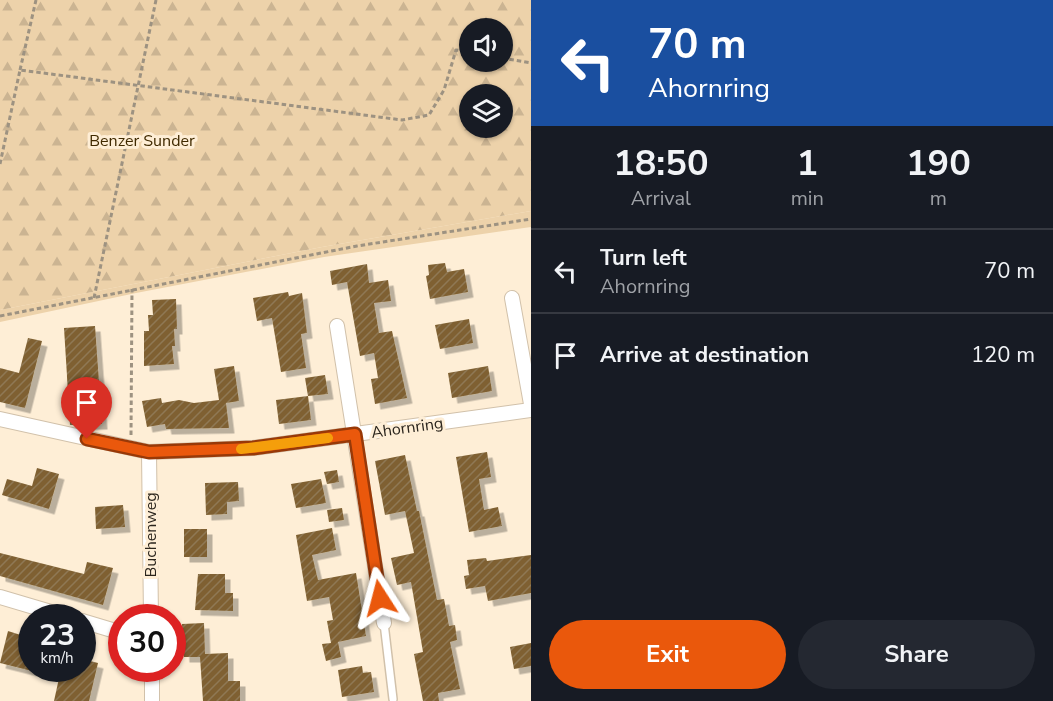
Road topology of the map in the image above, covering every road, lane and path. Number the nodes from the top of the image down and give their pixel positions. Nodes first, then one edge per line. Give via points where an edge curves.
1 (36, 0) edge
2 (156, 0) edge
3 (459, 50) edge
4 (513, 60) edge
5 (531, 63) edge
6 (20, 70) junction
7 (138, 84) junction
8 (0, 164) edge
9 (531, 219) edge
10 (132, 289) junction
11 (94, 298) junction
12 (512, 298) dead end
13 (0, 316) edge
14 (337, 326) dead end
15 (531, 404) edge
16 (531, 410) edge
17 (0, 419) edge
18 (355, 434) junction
19 (130, 449) junction
20 (149, 452) junction
21 (0, 597) edge
22 (24, 604) edge
23 (151, 604) edge
24 (384, 623) joint
25 (152, 682) edge
26 (393, 699) dead end
27 (152, 701) edge

1 - 6 path
2 - 7 path
3 - 7 path via 444,90 429,115 402,120
4 - 5 path
6 - 7 path
6 - 8 path
7 - 11 path
9 - 10 path via 357,246
10 - 11 path
10 - 19 path
11 - 13 path
12 - 15 street
14 - 18 street
16 - 18 street, Ahornring
17 - 19 street, Ahornring
18 - 20 street, Ahornring via 253,448
18 - 24 street
19 - 20 street, Ahornring
20 - 23 street, Buchenweg
21 - 22 street
24 - 26 lane
25 - 27 street

